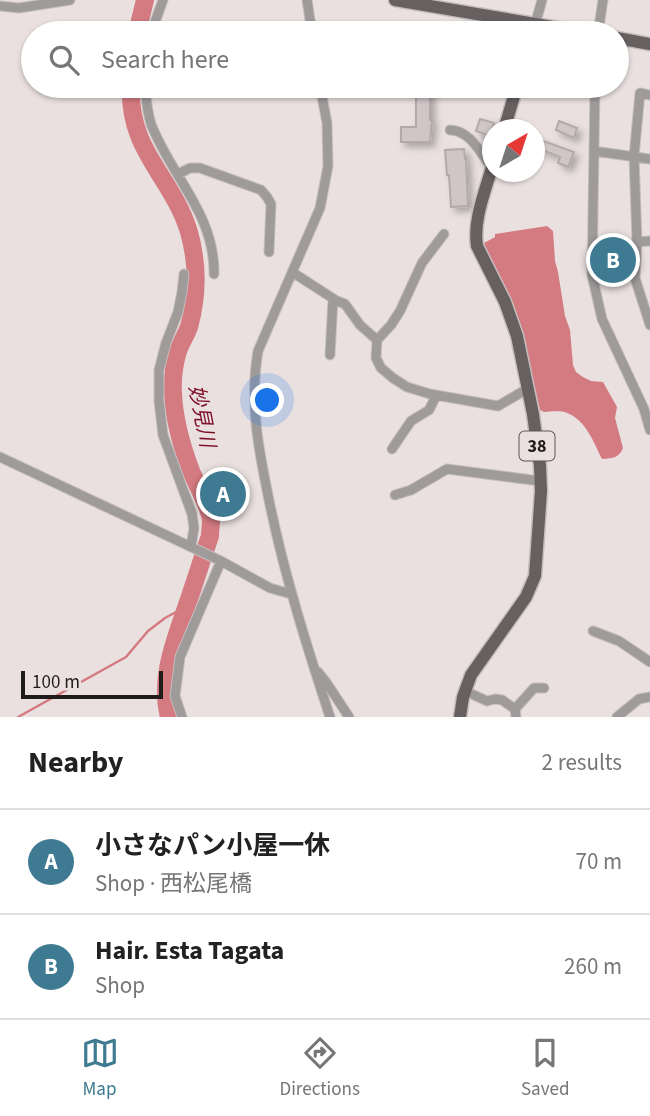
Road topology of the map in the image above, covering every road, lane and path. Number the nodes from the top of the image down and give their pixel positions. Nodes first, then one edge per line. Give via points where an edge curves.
1 (70, 0) edge
2 (163, 0) edge
3 (307, 0) edge
4 (396, 0) edge
5 (542, 0) edge
6 (603, 0) edge
7 (0, 6) edge
8 (155, 21) edge
9 (310, 21) edge
10 (496, 21) edge
11 (535, 21) edge
12 (600, 21) edge
13 (629, 40) edge
14 (650, 44) edge
15 (650, 95) edge
16 (146, 98) edge
17 (322, 98) edge
18 (513, 98) edge
19 (595, 98) edge
20 (507, 119) edge
21 (450, 130) dead end
22 (594, 151) junction
23 (482, 155) edge
24 (634, 156) junction
25 (650, 159) edge
26 (178, 174) junction
27 (488, 182) edge
28 (444, 234) dead end
29 (637, 242) junction
30 (650, 242) edge
31 (269, 252) dead end
32 (292, 271) junction
33 (184, 274) dead end
34 (214, 274) dead end
35 (333, 299) junction
36 (649, 322) edge
37 (377, 340) junction
38 (330, 355) dead end
39 (527, 389) junction
40 (436, 396) junction
41 (650, 430) edge
42 (392, 449) dead end
43 (0, 457) edge
44 (540, 481) junction
45 (395, 495) dead end
46 (191, 547) junction
47 (221, 561) junction
48 (291, 594) junction
49 (593, 631) dead end
50 (650, 663) edge
51 (314, 669) junction
52 (544, 688) dead end
53 (466, 691) junction
54 (650, 697) edge
55 (515, 713) edge
56 (182, 717) edge
57 (330, 717) edge
58 (349, 717) edge
59 (460, 717) edge
60 (617, 717) edge

1 - 7 street via 19,8
2 - 8 street
3 - 9 street
4 - 10 main road
5 - 11 street
6 - 12 street
13 - 14 main road
15 - 24 street via 640,93
16 - 26 street via 152,124
17 - 32 street via 328,166 320,208
18 - 20 main road
19 - 22 street
21 - 23 street via 470,139
22 - 24 street
22 - 41 street via 592,275 602,319
24 - 25 street
24 - 29 street
26 - 31 street via 201,168 261,190 271,204
26 - 34 street via 211,242
27 - 39 main road, 38 via 476,241 517,336
28 - 37 street via 422,263 400,311
29 - 30 street
29 - 36 street via 635,278
32 - 35 street
32 - 48 street via 258,351 253,397 258,450
33 - 46 street via 178,312 159,370 159,401 163,435 192,514
35 - 37 street via 345,304
35 - 38 street
37 - 40 street via 376,358 381,368 407,387
39 - 40 street via 498,406
39 - 44 main road, 38
40 - 42 street via 429,410 411,421
43 - 46 street
44 - 45 street via 447,469
44 - 53 main road, 38 via 535,576 526,597 471,675
46 - 47 street
47 - 48 street via 270,588
47 - 56 street via 180,657 175,696
48 - 51 street
49 - 50 street via 619,641
51 - 57 street
51 - 58 street
52 - 55 street via 534,688
53 - 55 street via 487,701 502,700
53 - 59 main road, 38
54 - 60 street via 639,699

